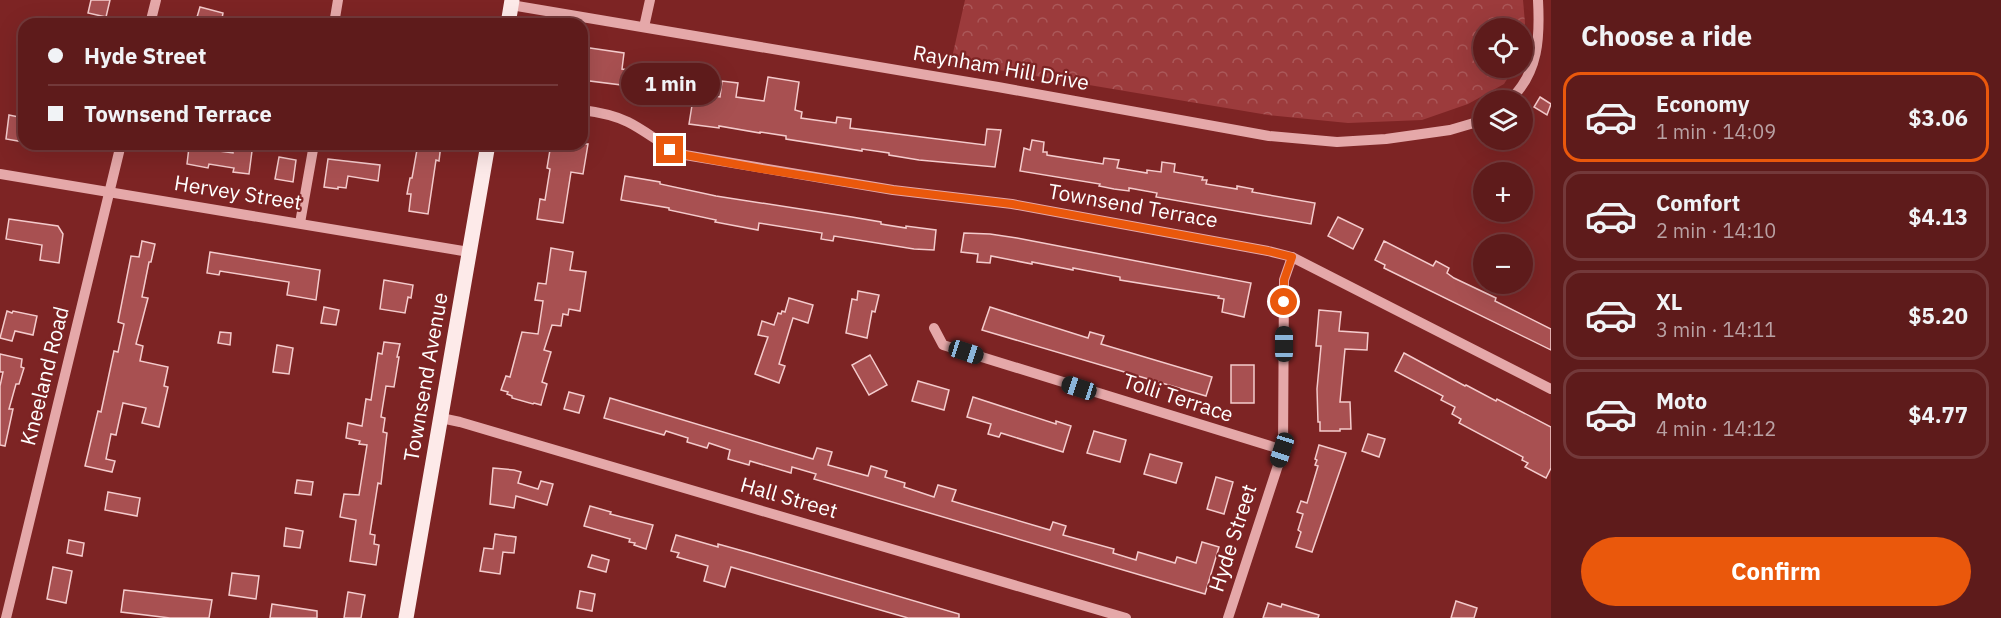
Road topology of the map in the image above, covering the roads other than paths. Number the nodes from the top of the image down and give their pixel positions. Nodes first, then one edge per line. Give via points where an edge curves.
1 (156, 0) edge
2 (338, 0) edge
3 (650, 0) edge
4 (1538, 0) edge
5 (512, 3) edge
6 (152, 18) edge
7 (335, 18) edge
8 (509, 18) edge
9 (644, 27) junction
10 (1518, 90) edge
11 (588, 112) edge
12 (1473, 123) edge
13 (120, 150) edge
14 (313, 150) edge
15 (487, 150) edge
16 (0, 174) edge
17 (109, 192) junction
18 (300, 223) junction
19 (470, 252) junction
20 (1292, 257) junction
21 (934, 328) dead end
22 (1551, 389) edge
23 (441, 418) junction
24 (1282, 450) junction
25 (6, 618) edge
26 (406, 618) edge
27 (1126, 618) edge
28 (1228, 618) edge

1 - 6 street
2 - 7 street
3 - 9 street
4 - 10 street via 1537,54
5 - 8 main road
5 - 9 street, Raynham Hill Drive
9 - 12 street, Raynham Hill Drive via 1269,136 1337,142 1386,139
11 - 20 street, Townsend Terrace via 626,121 670,150 685,155 893,190 1012,204
13 - 17 street, Kneeland Road
14 - 18 street
15 - 19 main road, Townsend Avenue
16 - 17 street, Hervey Street
17 - 18 street, Hervey Street
17 - 25 street, Kneeland Road
18 - 19 street, Hervey Street
19 - 23 main road, Townsend Avenue
20 - 22 street, Townsend Terrace
20 - 24 street, Hyde Street via 1284,280
21 - 24 street, Tolli Terrace via 943,345
23 - 26 main road, Townsend Avenue
23 - 27 street, Hall Street
24 - 28 street, Hyde Street

